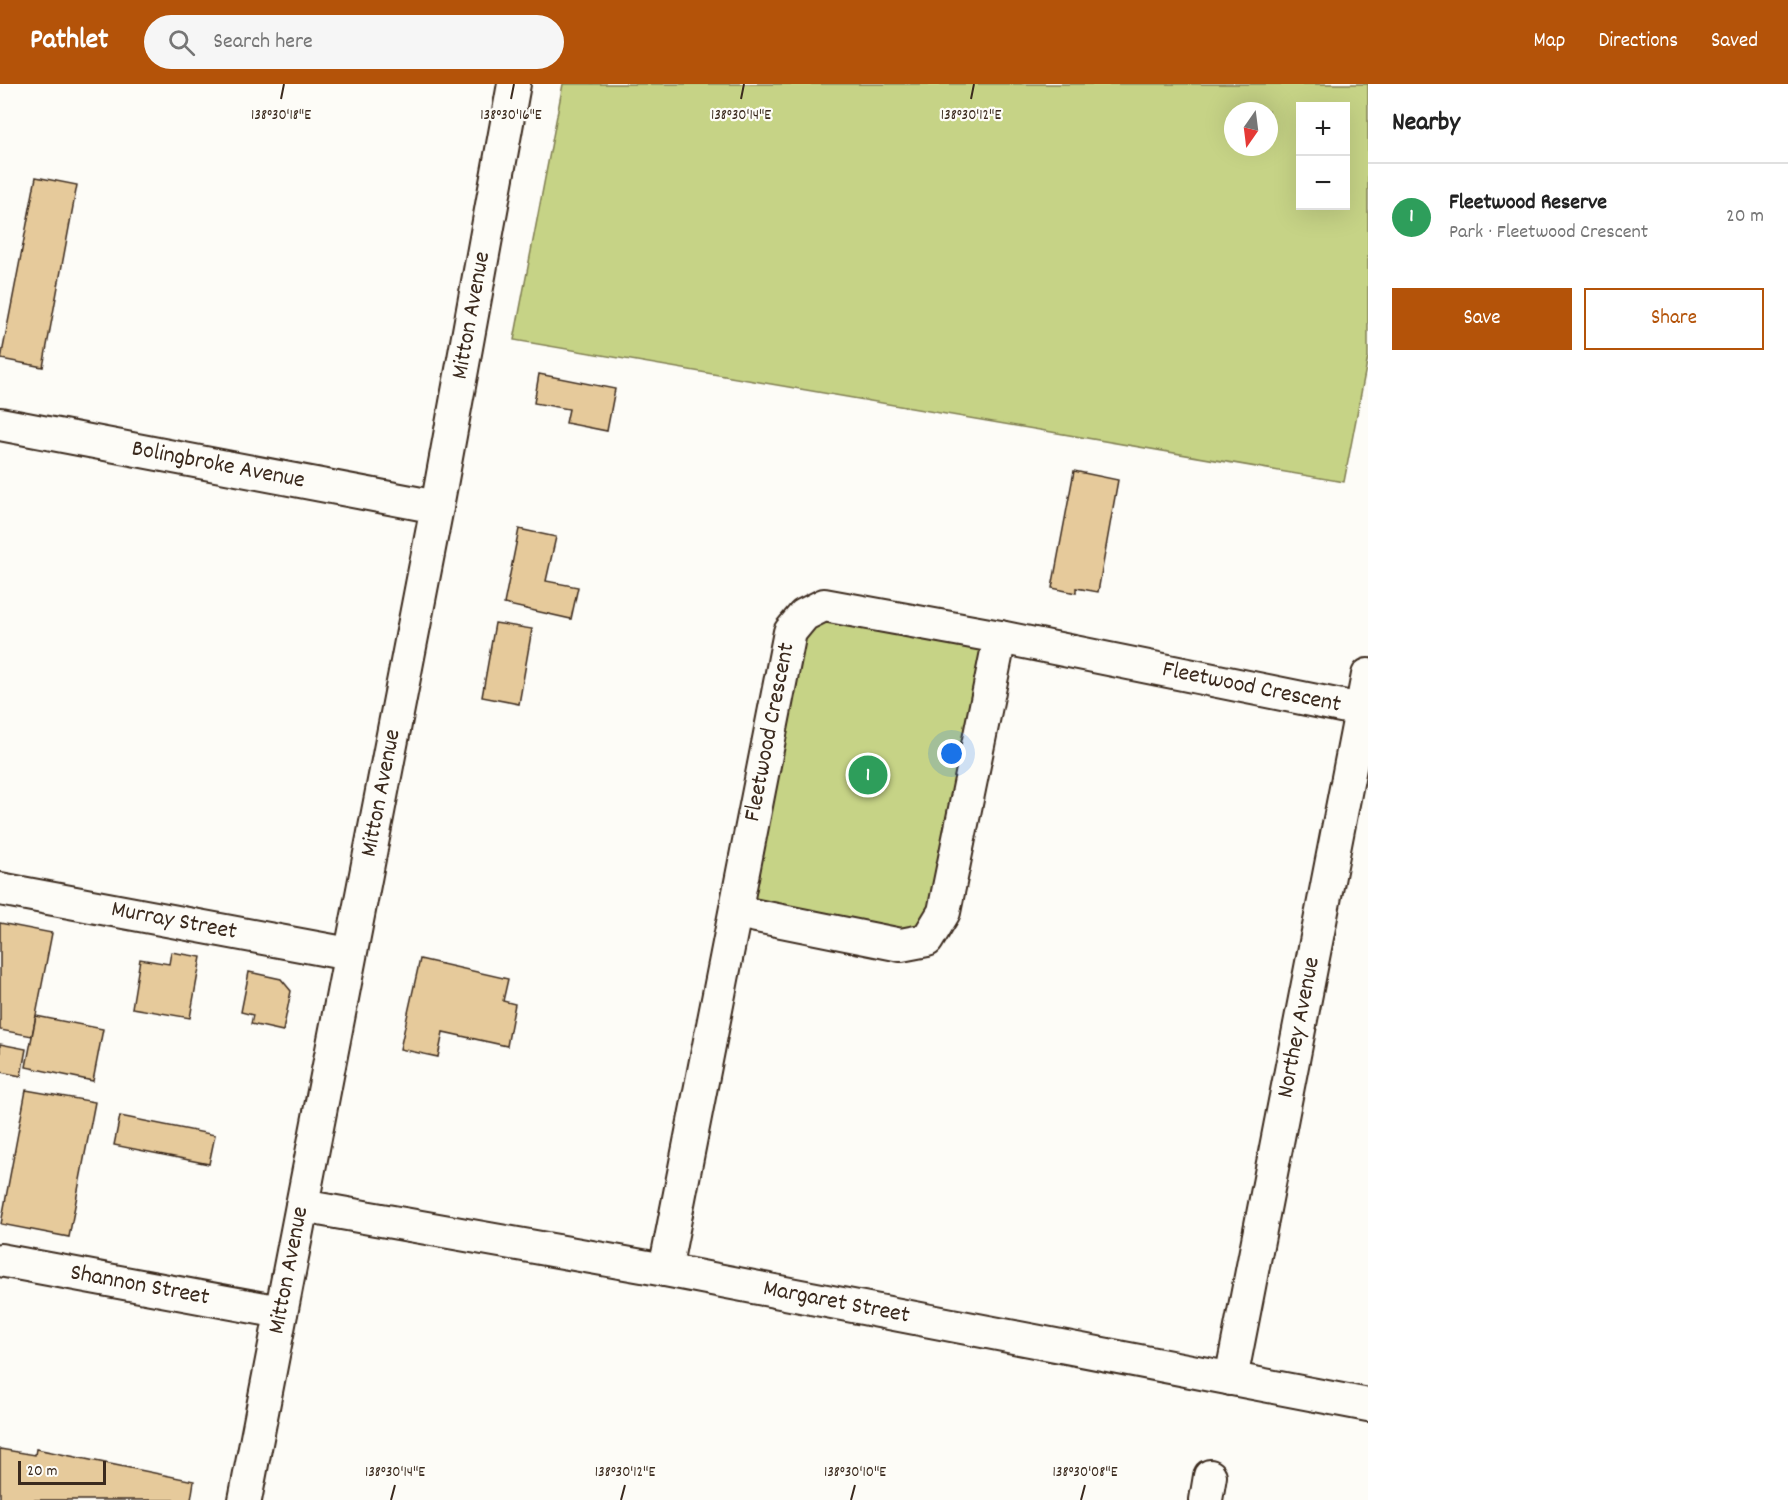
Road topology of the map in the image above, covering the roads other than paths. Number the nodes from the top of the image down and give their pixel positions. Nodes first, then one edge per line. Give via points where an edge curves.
1 (514, 84) edge
2 (0, 424) edge
3 (437, 507) junction
4 (1000, 637) junction
5 (1368, 675) edge
6 (1361, 710) junction
7 (0, 889) edge
8 (737, 912) junction
9 (350, 954) junction
10 (302, 1206) junction
11 (0, 1260) edge
12 (665, 1270) junction
13 (281, 1312) junction
14 (1231, 1379) junction
15 (1368, 1405) edge
16 (245, 1500) edge

1 - 3 street, Mitton Avenue
2 - 3 street, Bolingbroke Avenue
3 - 9 street, Mitton Avenue
4 - 6 street, Fleetwood Crescent
4 - 8 street via 944,912 927,940 901,945
4 - 8 street, Fleetwood Crescent via 824,605 804,615 790,632
5 - 6 street, Northey Avenue
6 - 14 street, Northey Avenue
7 - 9 street, Murray Street
8 - 12 street, Fleetwood Crescent
9 - 10 street, Mitton Avenue
10 - 12 street, Margaret Street
10 - 13 street, Mitton Avenue
11 - 13 street, Shannon Street
12 - 14 street, Margaret Street
13 - 16 street, Mitton Avenue
14 - 15 street, Margaret Street

